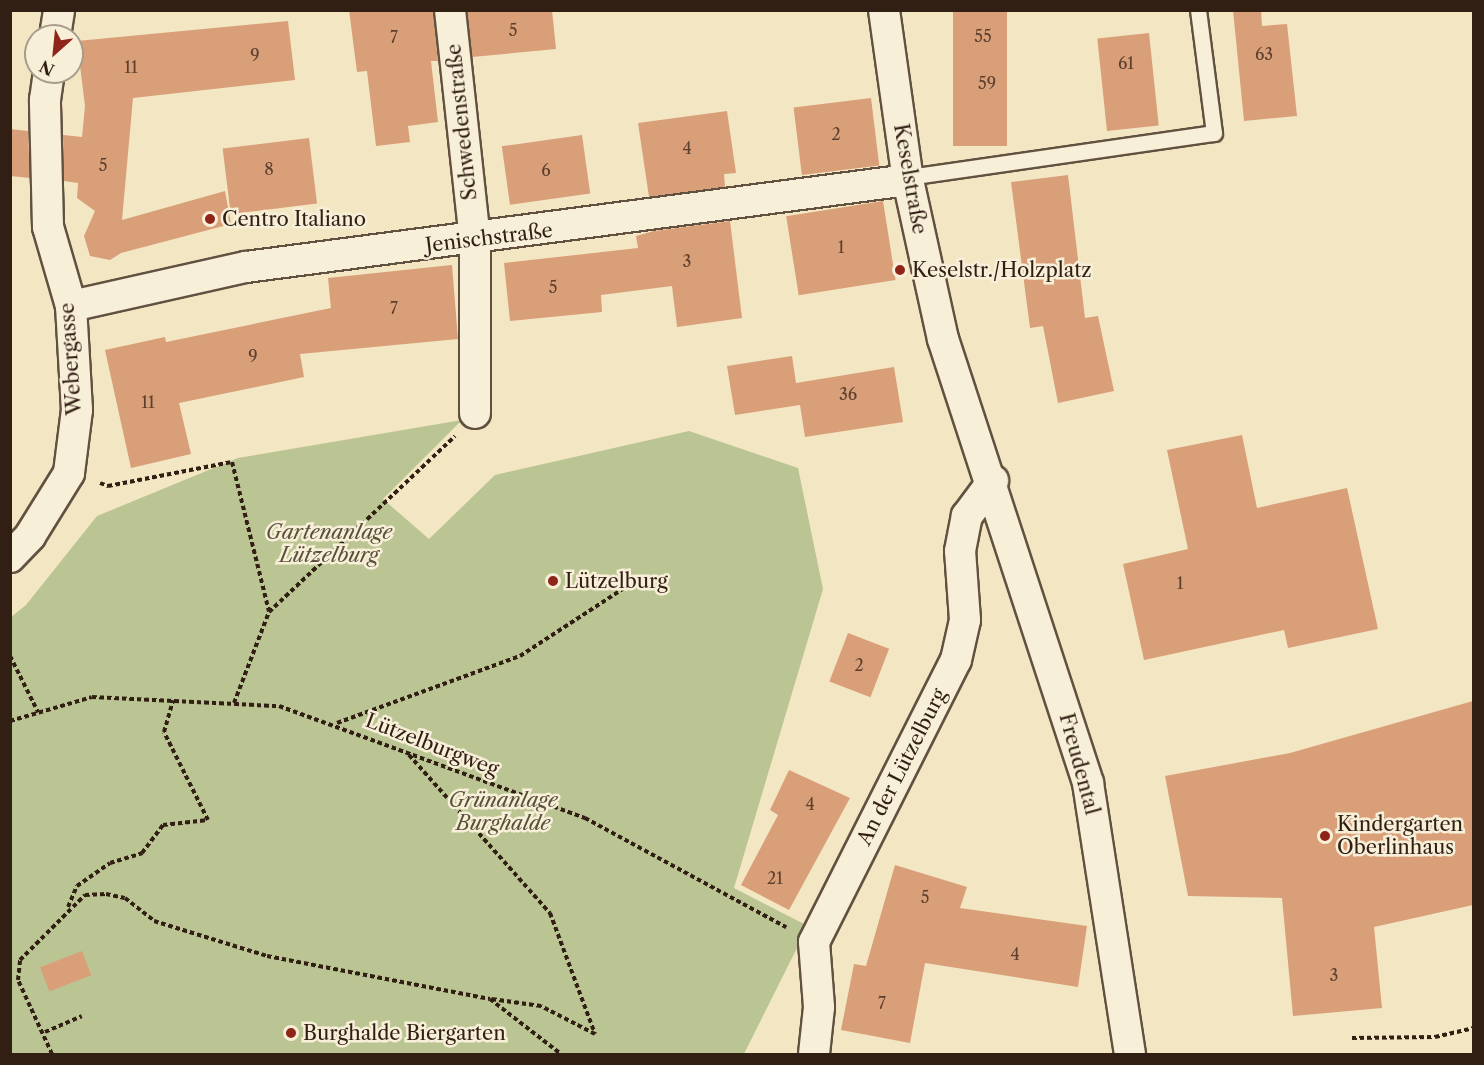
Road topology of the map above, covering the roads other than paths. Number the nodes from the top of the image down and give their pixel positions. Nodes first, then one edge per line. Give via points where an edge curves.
1 (450, 10) edge
2 (884, 10) edge
3 (1198, 10) edge
4 (47, 84) edge
5 (908, 179) junction
6 (475, 240) junction
7 (71, 306) junction
8 (475, 413) road end
9 (993, 481) junction
10 (10, 557) edge
11 (814, 1054) edge
12 (1130, 1054) edge

1 - 6 street, Schwedenstraße
2 - 5 street, Keselstraße
3 - 5 lane via 1214,133
4 - 7 street, Webergasse via 48,227
5 - 6 street, Jenischstraße
5 - 9 street, Keselstraße via 943,339
6 - 7 street, Jenischstraße via 246,267
6 - 8 street, Schwedenstraße
7 - 10 street, Webergasse via 77,410 69,473
9 - 11 street, An der Lützelburg via 967,516 960,551 965,620 956,660 814,942 819,1006
9 - 12 street, Freudental via 1088,783

